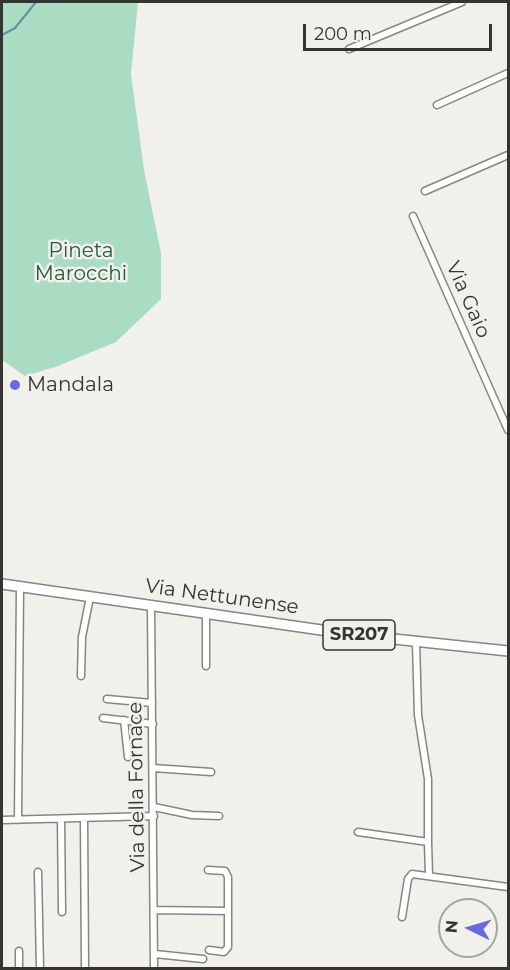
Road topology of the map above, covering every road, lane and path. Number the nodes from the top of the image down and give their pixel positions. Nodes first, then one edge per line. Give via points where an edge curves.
1 (462, 2) edge
2 (349, 50) dead end
3 (508, 74) edge
4 (437, 105) dead end
5 (508, 155) edge
6 (425, 191) dead end
7 (413, 216) dead end
8 (506, 418) edge
9 (508, 430) edge
10 (2, 584) edge
11 (20, 587) junction
12 (90, 597) junction
13 (151, 605) junction
14 (206, 613) junction
15 (416, 642) junction
16 (508, 651) edge
17 (206, 666) dead end
18 (81, 676) dead end
19 (106, 699) dead end
20 (152, 703) junction
21 (103, 718) dead end
22 (124, 720) junction
23 (153, 724) junction
24 (128, 757) dead end
25 (153, 768) junction
26 (211, 772) dead end
27 (154, 807) junction
28 (154, 816) junction
29 (219, 816) dead end
30 (61, 819) junction
31 (84, 819) junction
32 (2, 820) edge
33 (18, 820) junction
34 (358, 832) dead end
35 (428, 842) junction
36 (208, 870) dead end
37 (39, 872) dead end
38 (429, 876) junction
39 (508, 887) edge
40 (154, 910) junction
41 (228, 911) junction
42 (62, 912) dead end
43 (402, 917) dead end
44 (208, 950) dead end
45 (19, 951) dead end
46 (155, 954) junction
47 (203, 959) dead end
48 (19, 969) edge
49 (40, 969) edge
50 (85, 969) edge
51 (154, 969) edge

1 - 2 street
3 - 4 street
5 - 6 street
7 - 8 street, Via Gaio
8 - 9 street, Via Gaio
10 - 11 main road, Via Nettunense / SR207
11 - 12 main road, Via Nettunense / SR207
11 - 33 street
12 - 13 main road, Via Nettunense / SR207
12 - 18 street via 82,637
13 - 14 main road, Via Nettunense / SR207
13 - 20 street, Via della Fornace
14 - 15 main road, Via Nettunense / SR207
14 - 17 street
15 - 16 main road, Via Nettunense / SR207
15 - 35 street via 418,713 427,775
19 - 20 street
20 - 23 street, Via della Fornace
21 - 22 street
22 - 23 street
22 - 24 street
23 - 25 street, Via della Fornace
25 - 26 street
25 - 27 street, Via della Fornace
27 - 28 street, Via della Fornace
27 - 29 street
28 - 31 street
28 - 40 street, Via della Fornace
30 - 31 street
30 - 33 street
30 - 42 street
31 - 50 street
32 - 33 street
34 - 35 street
35 - 38 street
36 - 41 street via 223,870 227,874
37 - 49 street
38 - 39 street
38 - 43 street via 409,877
40 - 41 street
40 - 46 street, Via della Fornace
41 - 44 street via 228,949
45 - 48 street
46 - 47 street
46 - 51 street, Via della Fornace

